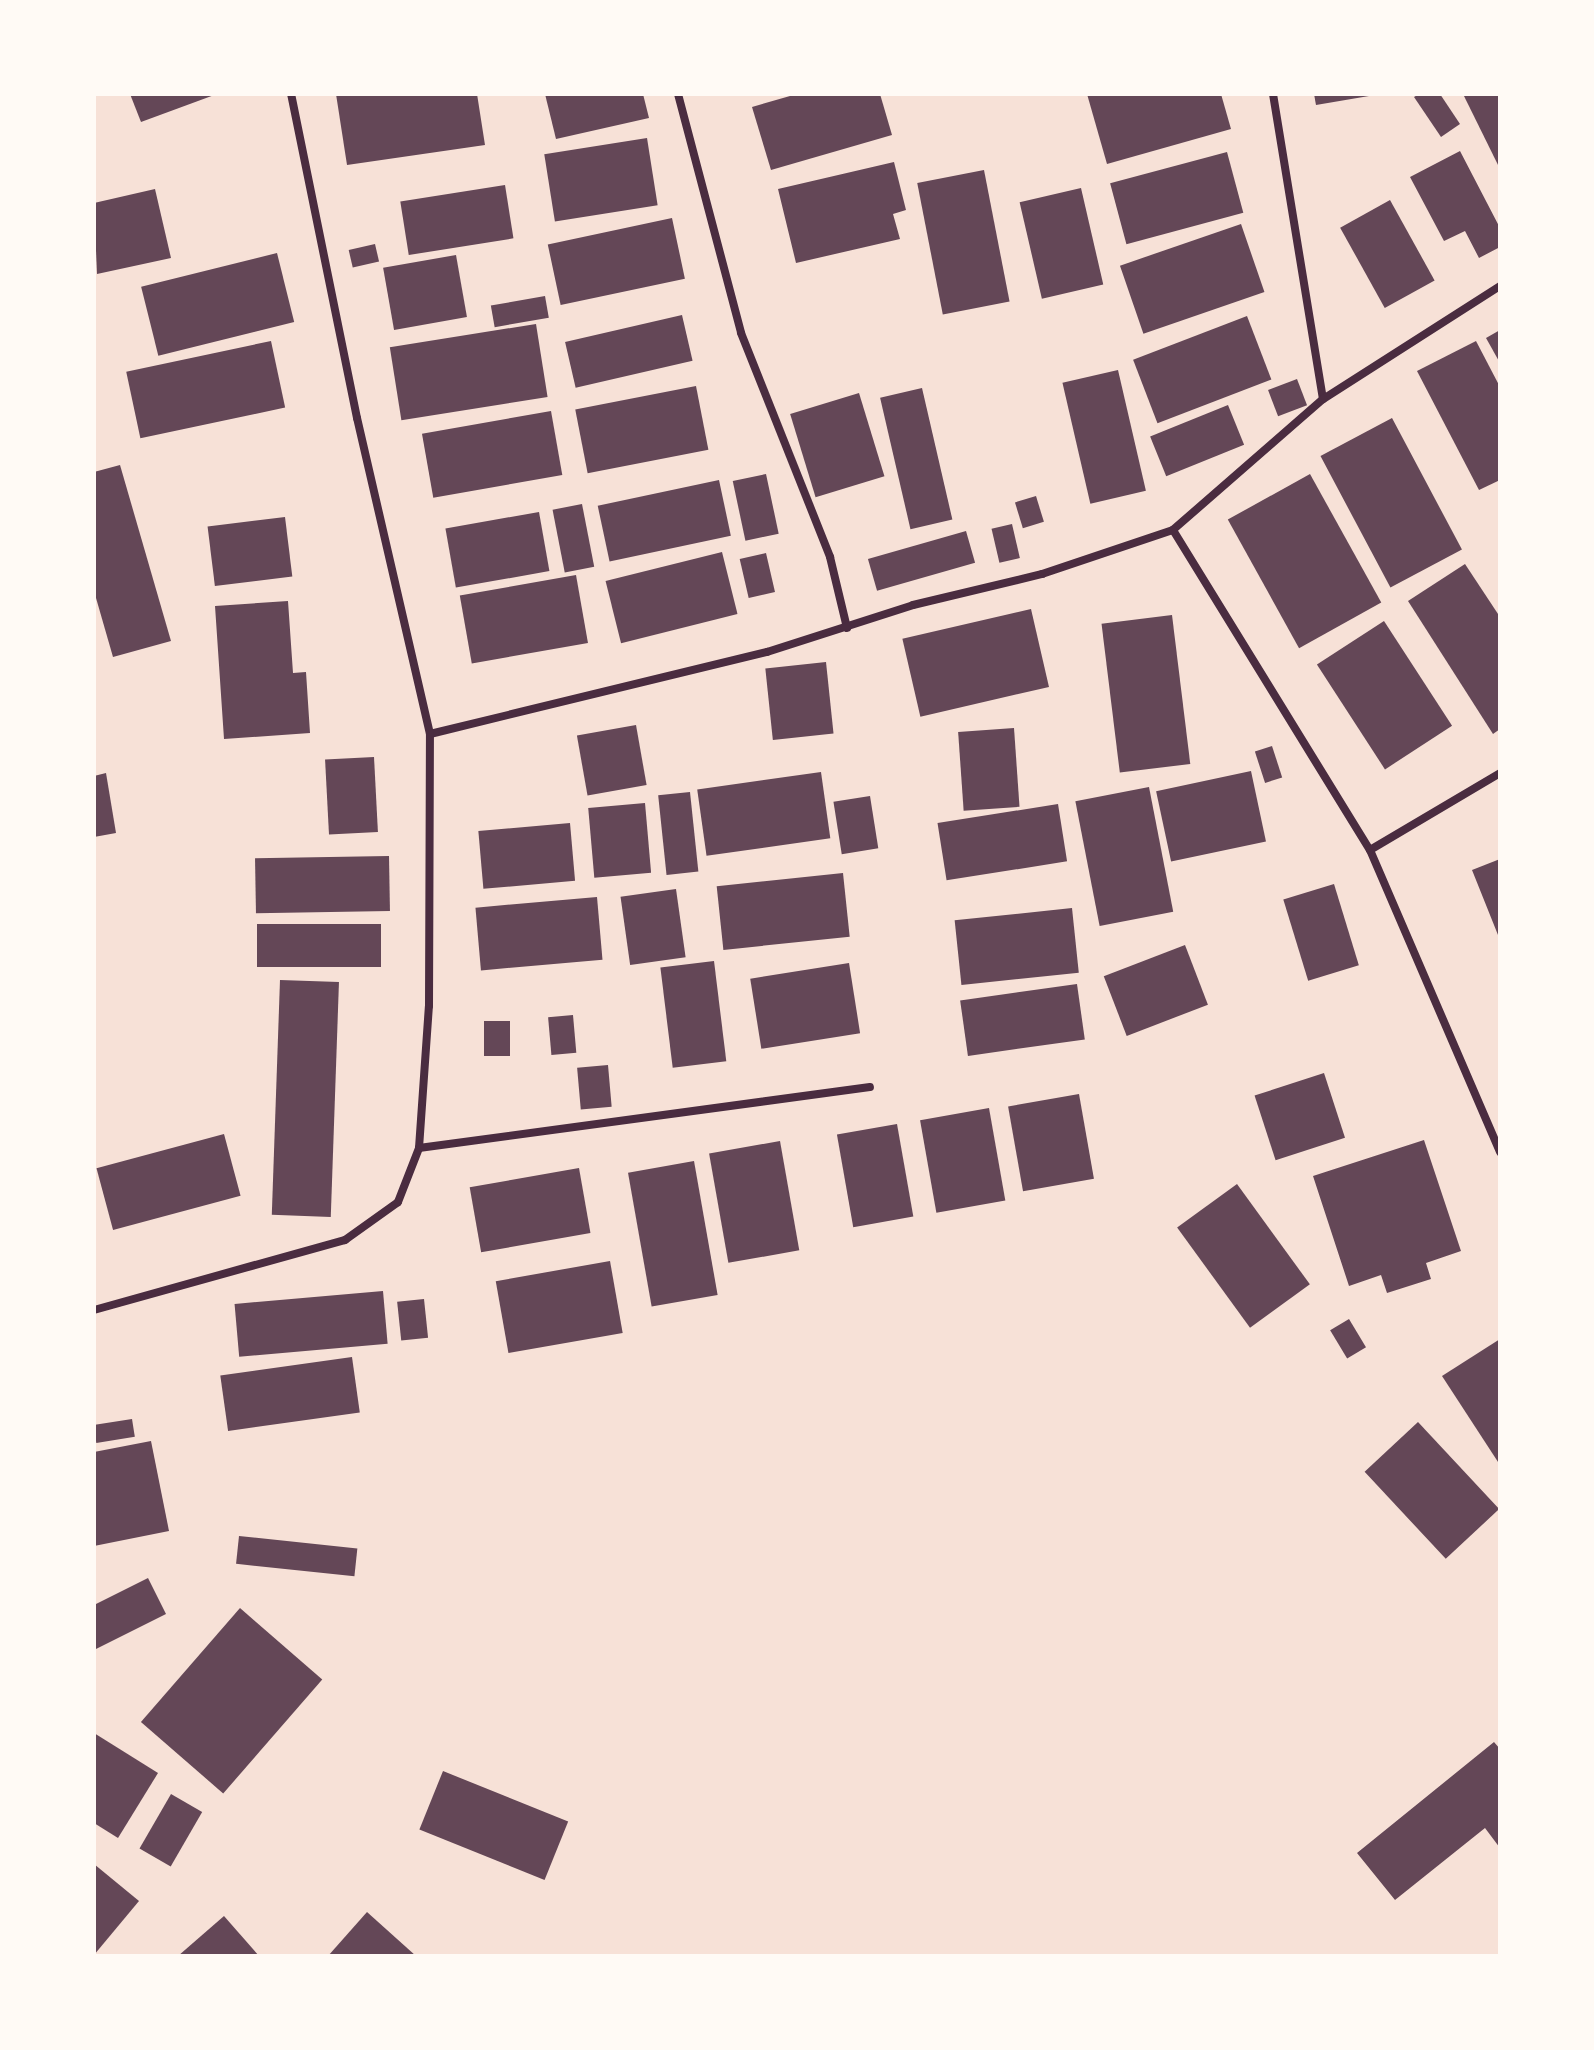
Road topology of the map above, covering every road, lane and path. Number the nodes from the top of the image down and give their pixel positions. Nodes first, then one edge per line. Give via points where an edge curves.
1 (291, 94) edge
2 (678, 94) edge
3 (1273, 94) edge
4 (1500, 286) edge
5 (1323, 399) junction
6 (1173, 530) junction
7 (847, 628) junction
8 (430, 734) junction
9 (1500, 773) edge
10 (1370, 850) junction
11 (870, 1087) dead end
12 (419, 1148) junction
13 (1500, 1152) edge
14 (94, 1310) edge

1 - 8 street via 357,418
2 - 7 street via 741,333 830,557
3 - 5 street
4 - 5 street
5 - 6 street
6 - 7 street via 1042,574 913,605
6 - 10 street
7 - 8 street
8 - 12 street via 429,1006
9 - 10 street
10 - 13 street
11 - 12 street
12 - 14 street via 398,1202 345,1240

